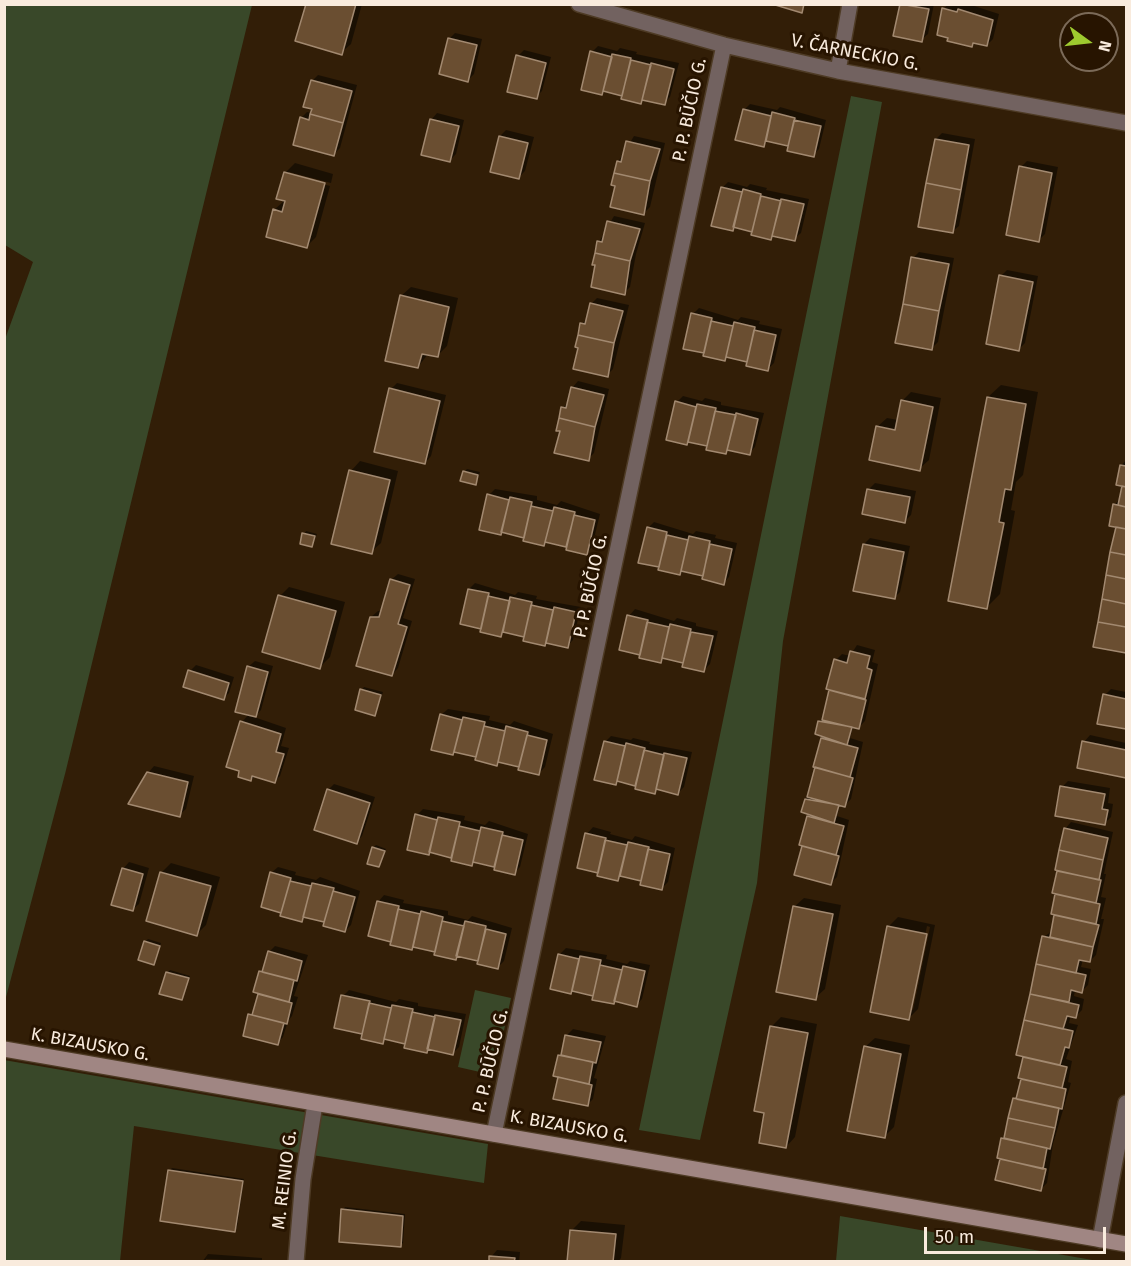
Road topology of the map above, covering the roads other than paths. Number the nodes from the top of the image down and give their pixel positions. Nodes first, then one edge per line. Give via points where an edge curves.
1 (579, 4) edge
2 (849, 4) edge
3 (724, 45) junction
4 (838, 71) junction
5 (1126, 123) edge
6 (4, 1049) edge
7 (1126, 1103) edge
8 (315, 1104) junction
9 (495, 1134) junction
10 (1100, 1240) junction
11 (1126, 1244) edge
12 (296, 1262) edge

1 - 3 street, V. ČARNECKIO G.
2 - 4 street
3 - 4 street, V. ČARNECKIO G.
3 - 9 street, P. P. BŪČIO G.
4 - 5 street, V. ČARNECKIO G.
6 - 8 street, K. BIZAUSKO G.
7 - 10 street
8 - 9 street, K. BIZAUSKO G.
8 - 12 street, M. REINIO G.
9 - 10 street, K. BIZAUSKO G.
10 - 11 street, K. BIZAUSKO G.

